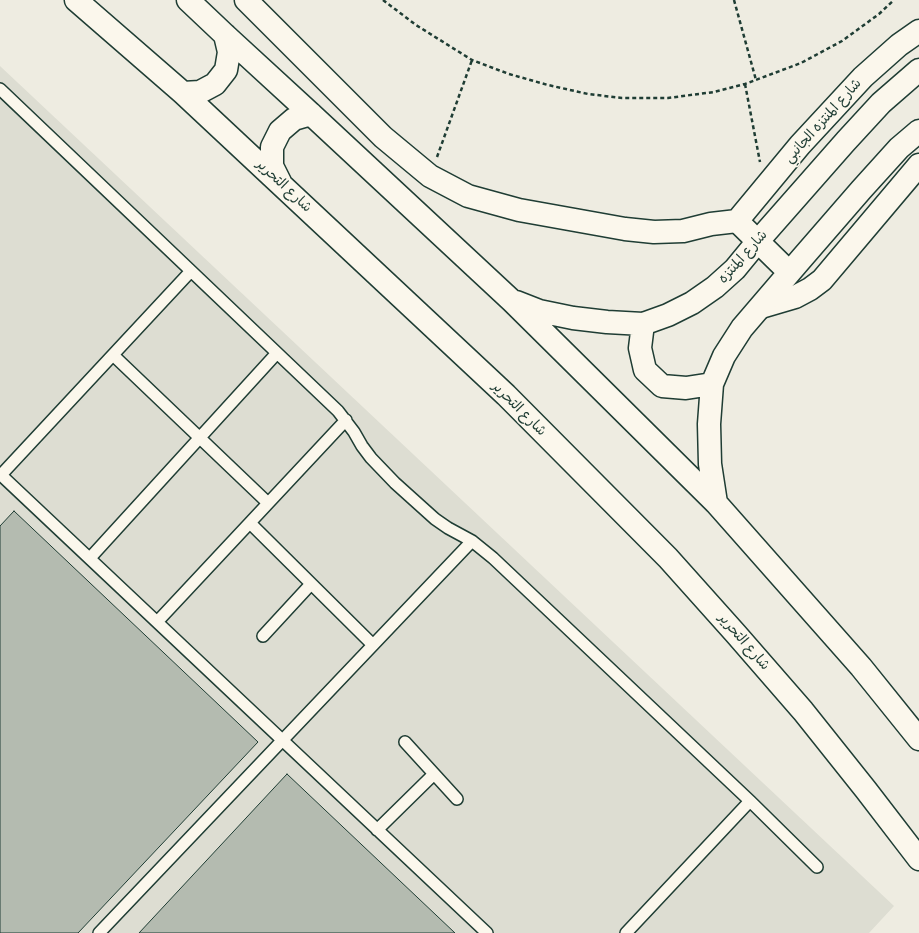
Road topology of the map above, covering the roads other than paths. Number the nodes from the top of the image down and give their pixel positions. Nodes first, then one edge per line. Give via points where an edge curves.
1 (76, 0) edge
2 (188, 0) edge
3 (246, 0) edge
4 (919, 31) edge
5 (225, 35) junction
6 (919, 70) edge
7 (0, 89) edge
8 (183, 92) junction
9 (311, 114) junction
10 (919, 131) edge
11 (919, 165) edge
12 (280, 182) junction
13 (737, 221) junction
14 (758, 241) junction
15 (191, 271) junction
16 (789, 272) junction
17 (512, 301) junction
18 (761, 307) junction
19 (643, 324) junction
20 (277, 353) junction
21 (113, 355) junction
22 (712, 384) junction
23 (346, 420) junction
24 (200, 437) junction
25 (0, 475) edge
26 (268, 503) junction
27 (716, 503) junction
28 (250, 523) junction
29 (472, 541) junction
30 (90, 558) junction
31 (311, 584) junction
32 (157, 622) junction
33 (263, 636) dead end
34 (373, 645) junction
35 (919, 739) edge
36 (282, 740) junction
37 (405, 742) dead end
38 (434, 774) junction
39 (457, 799) dead end
40 (750, 802) junction
41 (377, 830) junction
42 (919, 859) edge
43 (817, 867) dead end
44 (99, 933) edge
45 (487, 933) edge
46 (626, 933) edge

1 - 8 street, شارع التحرير
2 - 5 street
3 - 13 street via 383,137 430,176 468,196 519,210 654,232 683,231
4 - 13 street, شارع المنتزه الجانبي via 863,77 764,187
5 - 8 street via 229,52 226,70 215,84 200,92
5 - 9 street
6 - 14 street, شارع المنتزه via 882,102
7 - 15 lane
8 - 12 street, شارع التحرير
9 - 12 street via 294,119 280,131 272,147 272,166
9 - 17 street
10 - 16 street via 875,174
11 - 18 street via 822,280 795,297
12 - 42 street, شارع التحرير via 506,395 668,558 803,711
13 - 14 street
14 - 16 street
14 - 19 street, شارع المنتزه via 735,269 715,287 692,303
15 - 20 lane
15 - 21 lane
16 - 18 street
17 - 19 street, شارع المنتزه via 539,311 573,318
17 - 27 street
18 - 22 street via 742,328 724,356
19 - 22 street via 640,348 645,370 662,386 686,388
20 - 23 lane
20 - 24 lane
21 - 24 lane
21 - 25 lane
22 - 27 street via 710,464
23 - 26 lane
23 - 29 lane via 371,458 395,483 435,519
24 - 26 lane
24 - 30 lane
25 - 30 lane
26 - 28 lane
27 - 35 street via 862,668
28 - 31 lane
28 - 32 lane
29 - 34 lane
29 - 40 lane via 494,558
30 - 32 lane
31 - 33 lane
31 - 34 lane
32 - 36 lane
34 - 36 lane
36 - 41 lane
36 - 44 lane
37 - 38 lane
38 - 39 lane
38 - 41 lane
40 - 43 lane
40 - 46 lane
41 - 45 lane

